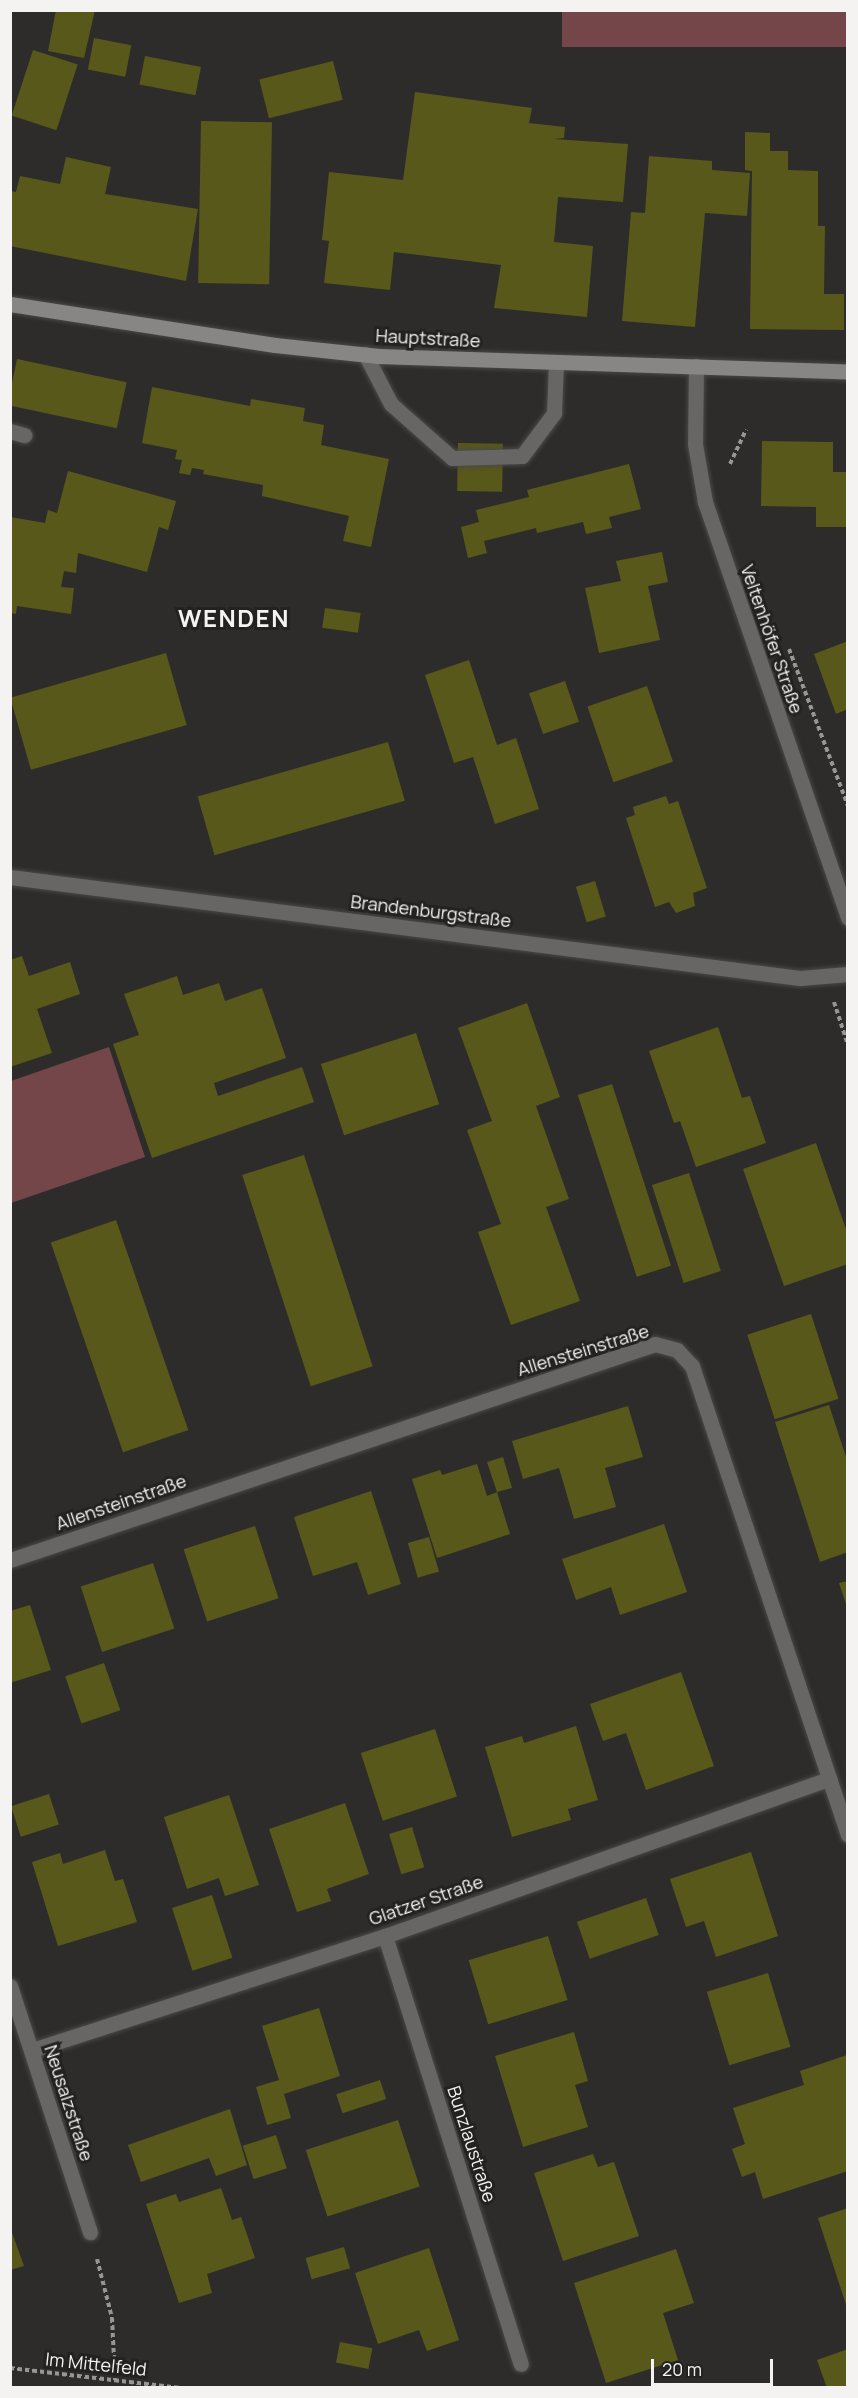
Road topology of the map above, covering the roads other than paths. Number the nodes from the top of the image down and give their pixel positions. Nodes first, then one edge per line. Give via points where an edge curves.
1 (10, 304) edge
2 (365, 354) junction
3 (556, 363) junction
4 (696, 366) junction
5 (848, 372) edge
6 (10, 877) edge
7 (848, 918) edge
8 (848, 974) edge
9 (10, 1560) edge
10 (829, 1779) junction
11 (848, 1835) edge
12 (385, 1936) junction
13 (10, 1986) edge
14 (32, 2050) junction
15 (90, 2232) road end
16 (521, 2364) dead end

1 - 2 main road, Hauptstraße via 68,316
2 - 3 main road, Hauptstraße
2 - 3 street via 391,404 452,458 522,456 554,413
3 - 4 main road, Hauptstraße
4 - 5 main road, Hauptstraße
4 - 7 street, Veltenhöfer Straße via 695,444 705,502
6 - 8 street, Brandenburgstraße via 800,978
9 - 10 street, Allensteinstraße via 654,1344 666,1347 677,1350 692,1366
10 - 11 street, Allensteinstraße
10 - 12 street, Glatzer Straße
12 - 14 street, Glatzer Straße
12 - 16 street, Bunzlaustraße
13 - 14 street, Neusalzstraße
14 - 15 street, Neusalzstraße

